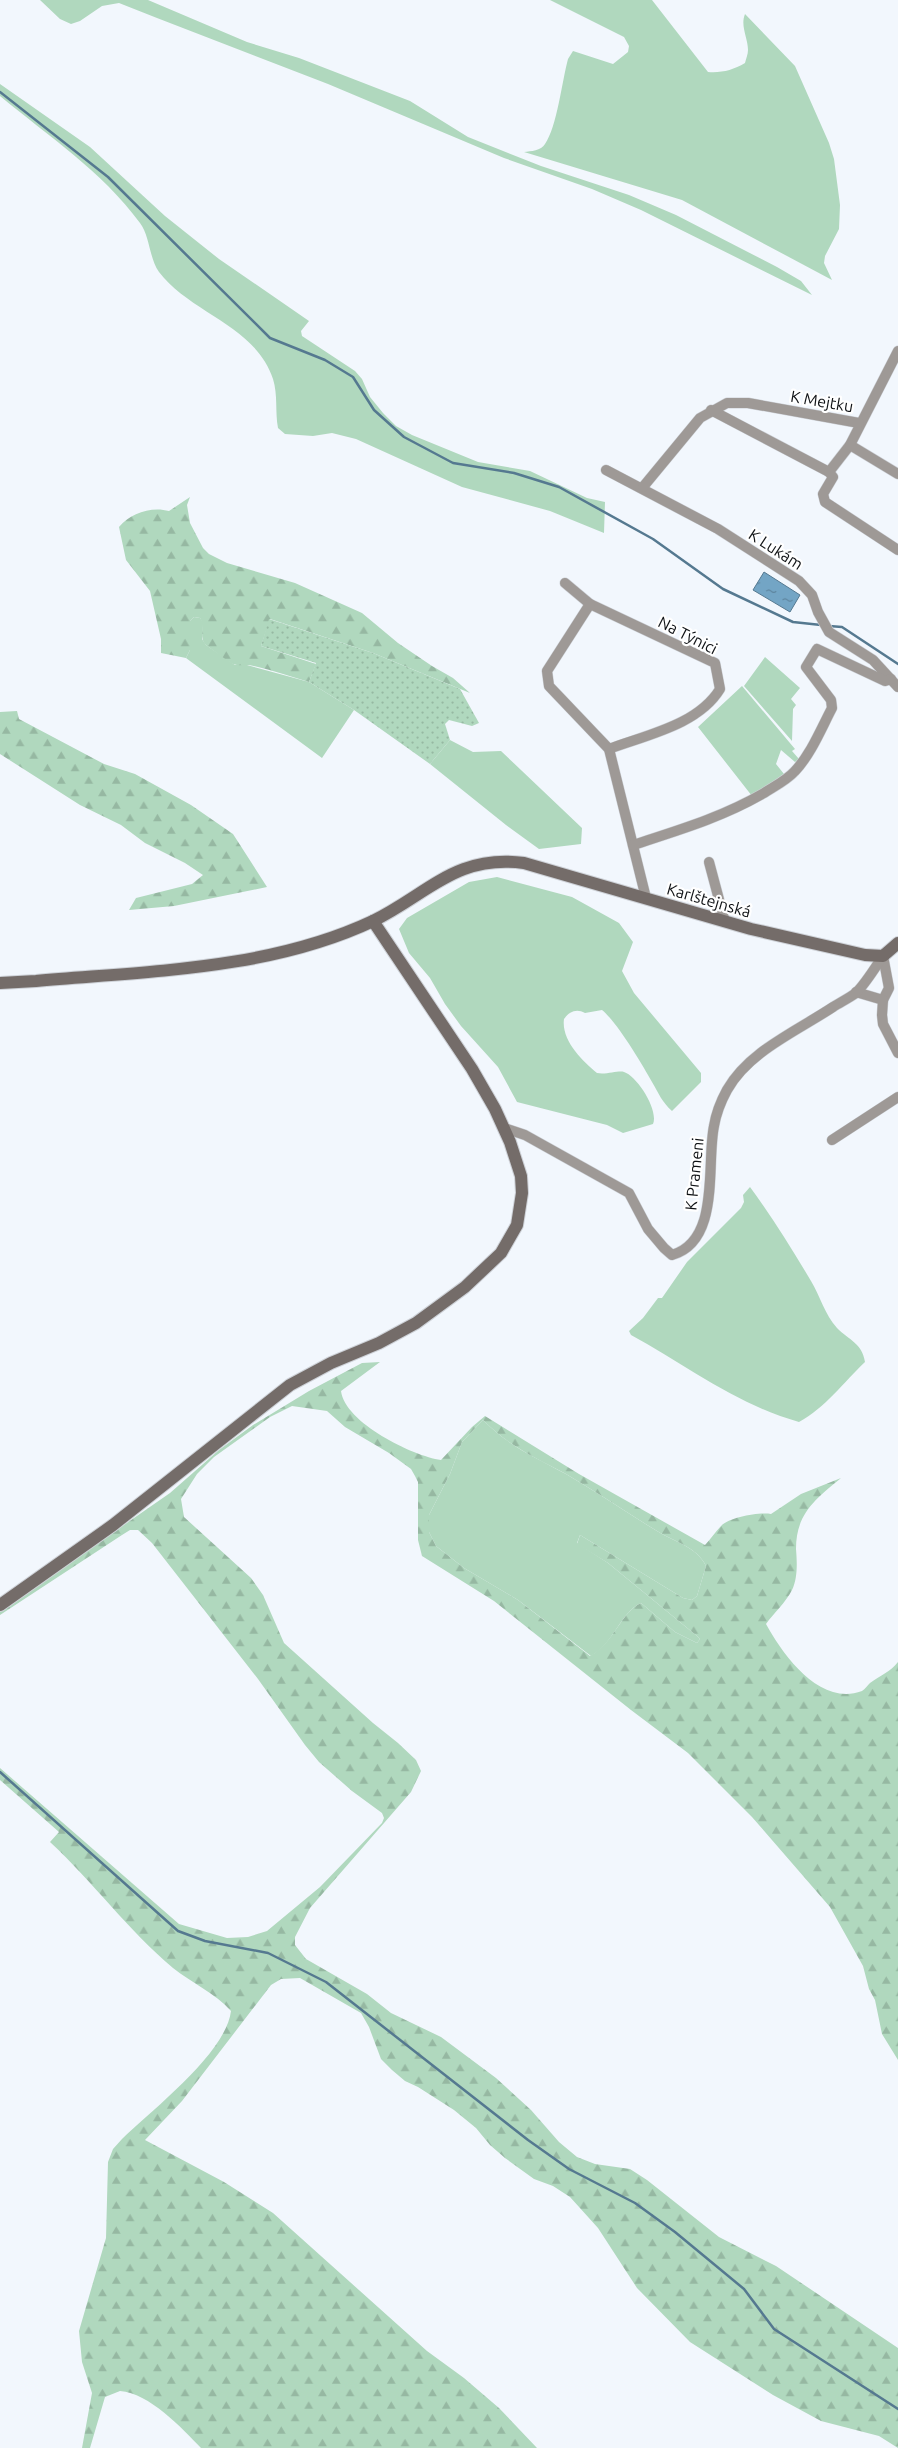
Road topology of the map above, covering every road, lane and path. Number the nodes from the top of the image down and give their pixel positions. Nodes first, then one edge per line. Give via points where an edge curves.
1 (898, 351) edge
2 (711, 410) junction
3 (859, 423) junction
4 (850, 445) junction
5 (606, 470) dead end
6 (829, 472) junction
7 (898, 474) edge
8 (643, 487) junction
9 (898, 550) edge
10 (565, 582) dead end
11 (590, 604) junction
12 (891, 679) junction
13 (898, 687) edge
14 (609, 749) junction
15 (633, 844) junction
16 (710, 862) dead end
17 (646, 898) junction
18 (373, 920) junction
19 (725, 922) junction
20 (898, 943) edge
21 (883, 956) junction
22 (0, 983) edge
23 (893, 988) edge
24 (856, 992) junction
25 (882, 1000) junction
26 (898, 1053) edge
27 (898, 1096) edge
28 (504, 1128) junction
29 (832, 1140) dead end
30 (0, 1605) edge

1 - 3 street
2 - 3 street, K Mejtku via 727,402 748,403
2 - 6 street
2 - 8 street, K Mejtku via 700,418
3 - 4 street, K Mejtku
4 - 6 street, K Mejtku
4 - 7 street
5 - 8 street, K Lukám
6 - 9 street via 833,477 823,494 825,502
8 - 12 street, K Lukám via 718,529 799,581 812,595 830,632 873,660
10 - 11 street, Na Týnici
11 - 14 street via 547,671 549,686
11 - 14 street, Na Týnici via 715,663 720,689 713,700 690,718
12 - 13 street, K Lukám
12 - 15 street via 885,681 817,649 806,666 831,700 832,708 795,772 752,800 704,822
14 - 15 street
15 - 17 street
16 - 19 street
17 - 18 main road, Karlštejnská via 554,871 508,862 484,863 451,873
17 - 19 main road, Karlštejnská
18 - 22 main road, Karlštejnská via 318,941 256,958 36,982
18 - 28 main road via 472,1068
19 - 21 main road, Karlštejnská
20 - 21 main road
21 - 23 street
21 - 24 street
23 - 25 street
24 - 25 street
24 - 28 street, K Prameni via 762,1052 734,1079 719,1107 714,1126 707,1212 698,1233 683,1252 672,1255 664,1248 648,1229 629,1193 525,1135
25 - 26 street via 883,1024
27 - 29 street
28 - 30 main road via 521,1176 522,1194 517,1225 501,1253 488,1267 416,1323 290,1384 113,1525

